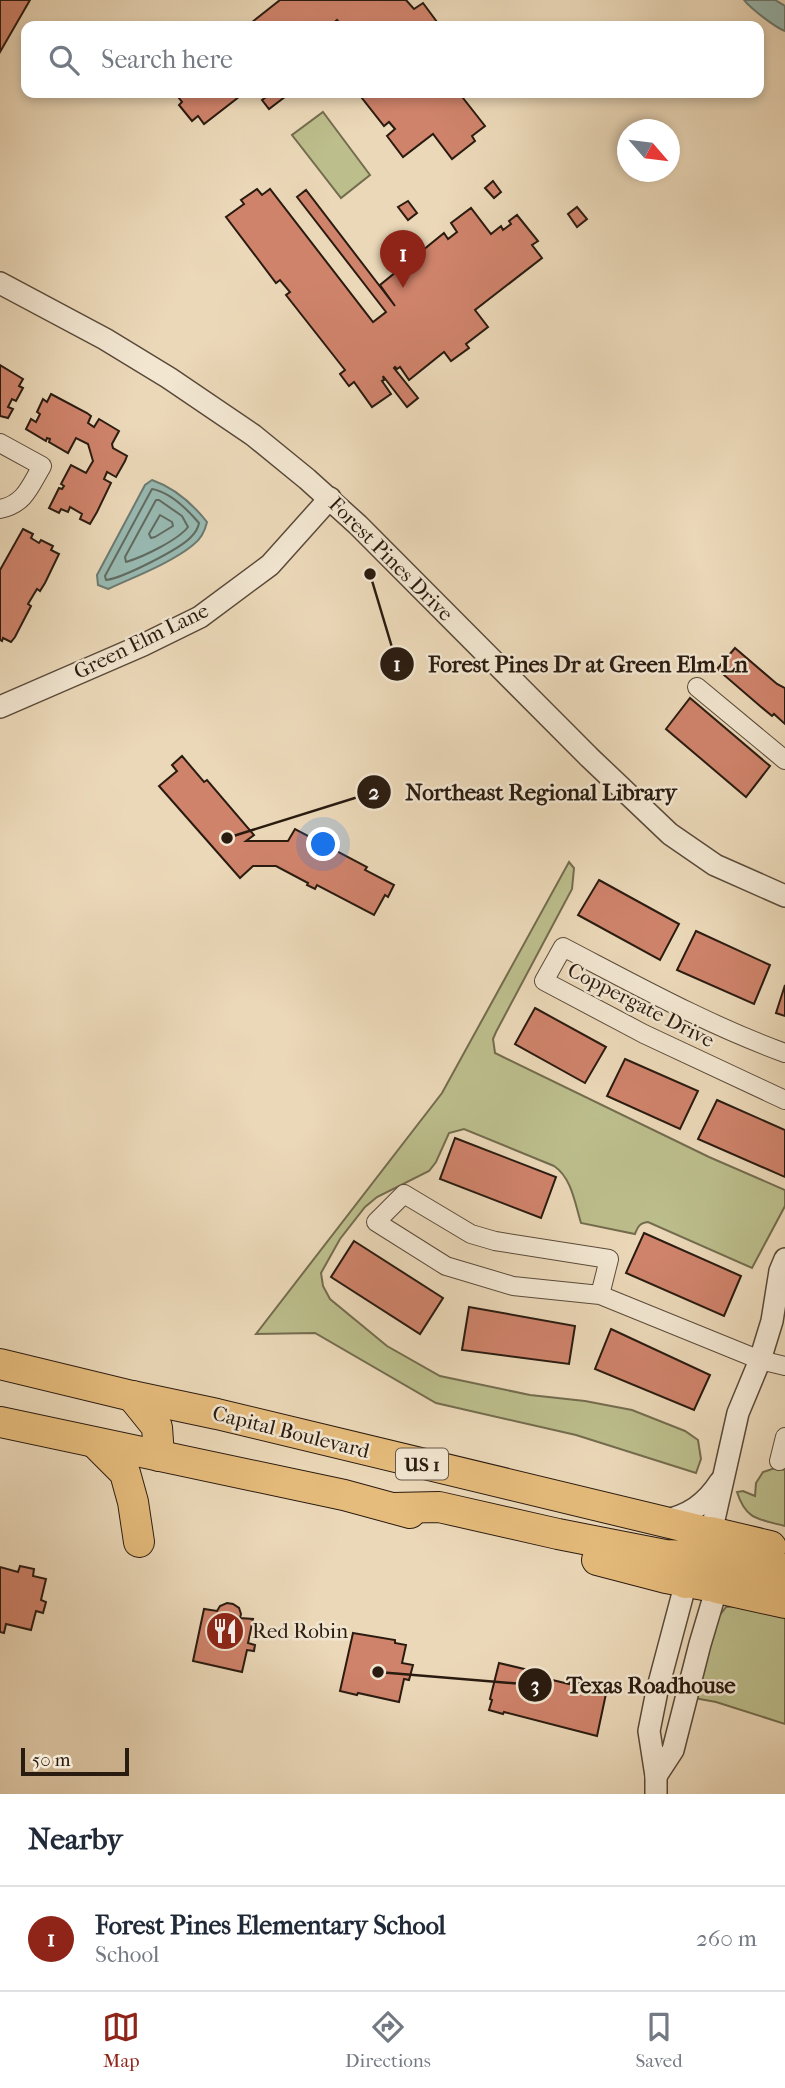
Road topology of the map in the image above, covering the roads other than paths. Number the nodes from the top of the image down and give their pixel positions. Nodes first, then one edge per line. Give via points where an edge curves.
1 (0, 284) edge
2 (0, 443) edge
3 (330, 498) junction
4 (0, 509) edge
5 (697, 687) dead end
6 (0, 707) edge
7 (785, 760) edge
8 (785, 896) edge
9 (785, 1053) edge
10 (785, 1100) edge
11 (785, 1259) edge
12 (600, 1295) junction
13 (760, 1360) junction
14 (0, 1364) edge
15 (785, 1366) edge
16 (132, 1396) junction
17 (0, 1422) edge
18 (785, 1437) edge
19 (96, 1444) junction
20 (159, 1456) junction
21 (779, 1461) dead end
22 (724, 1474) junction
23 (393, 1508) junction
24 (662, 1521) junction
25 (711, 1533) junction
26 (139, 1542) dead end
27 (785, 1550) edge
28 (785, 1570) edge
29 (686, 1582) junction
30 (717, 1587) junction
31 (785, 1602) edge
32 (656, 1785) edge

1 - 3 street, Forest Pines Drive via 169,378 253,435
2 - 4 street via 42,466 24,496
3 - 6 street, Green Elm Lane via 270,565 200,617
3 - 8 street, Forest Pines Drive via 661,826 715,865
5 - 7 street
9 - 10 street, Coppergate Drive via 670,1002 563,947 544,981
11 - 13 street
12 - 12 street via 609,1259 471,1234 404,1194 376,1222 446,1266 513,1286
12 - 13 street
13 - 15 street
13 - 22 street via 738,1413
14 - 16 highway, Capital Boulevard / US 1
16 - 20 highway via 157,1427
16 - 24 highway, Capital Boulevard / US 1
17 - 19 highway, US 1
18 - 21 street
19 - 20 highway, US 1
19 - 26 highway via 125,1473
20 - 23 highway, US 1
22 - 24 street via 704,1503
22 - 25 street
23 - 25 highway via 439,1507 665,1555 690,1556
23 - 29 highway, US 1
24 - 25 highway, Capital Boulevard / US 1
25 - 27 highway, Capital Boulevard / US 1
28 - 29 highway via 730,1559
29 - 30 highway, US 1
29 - 32 street via 649,1731
30 - 31 highway, US 1
30 - 32 street via 673,1749

